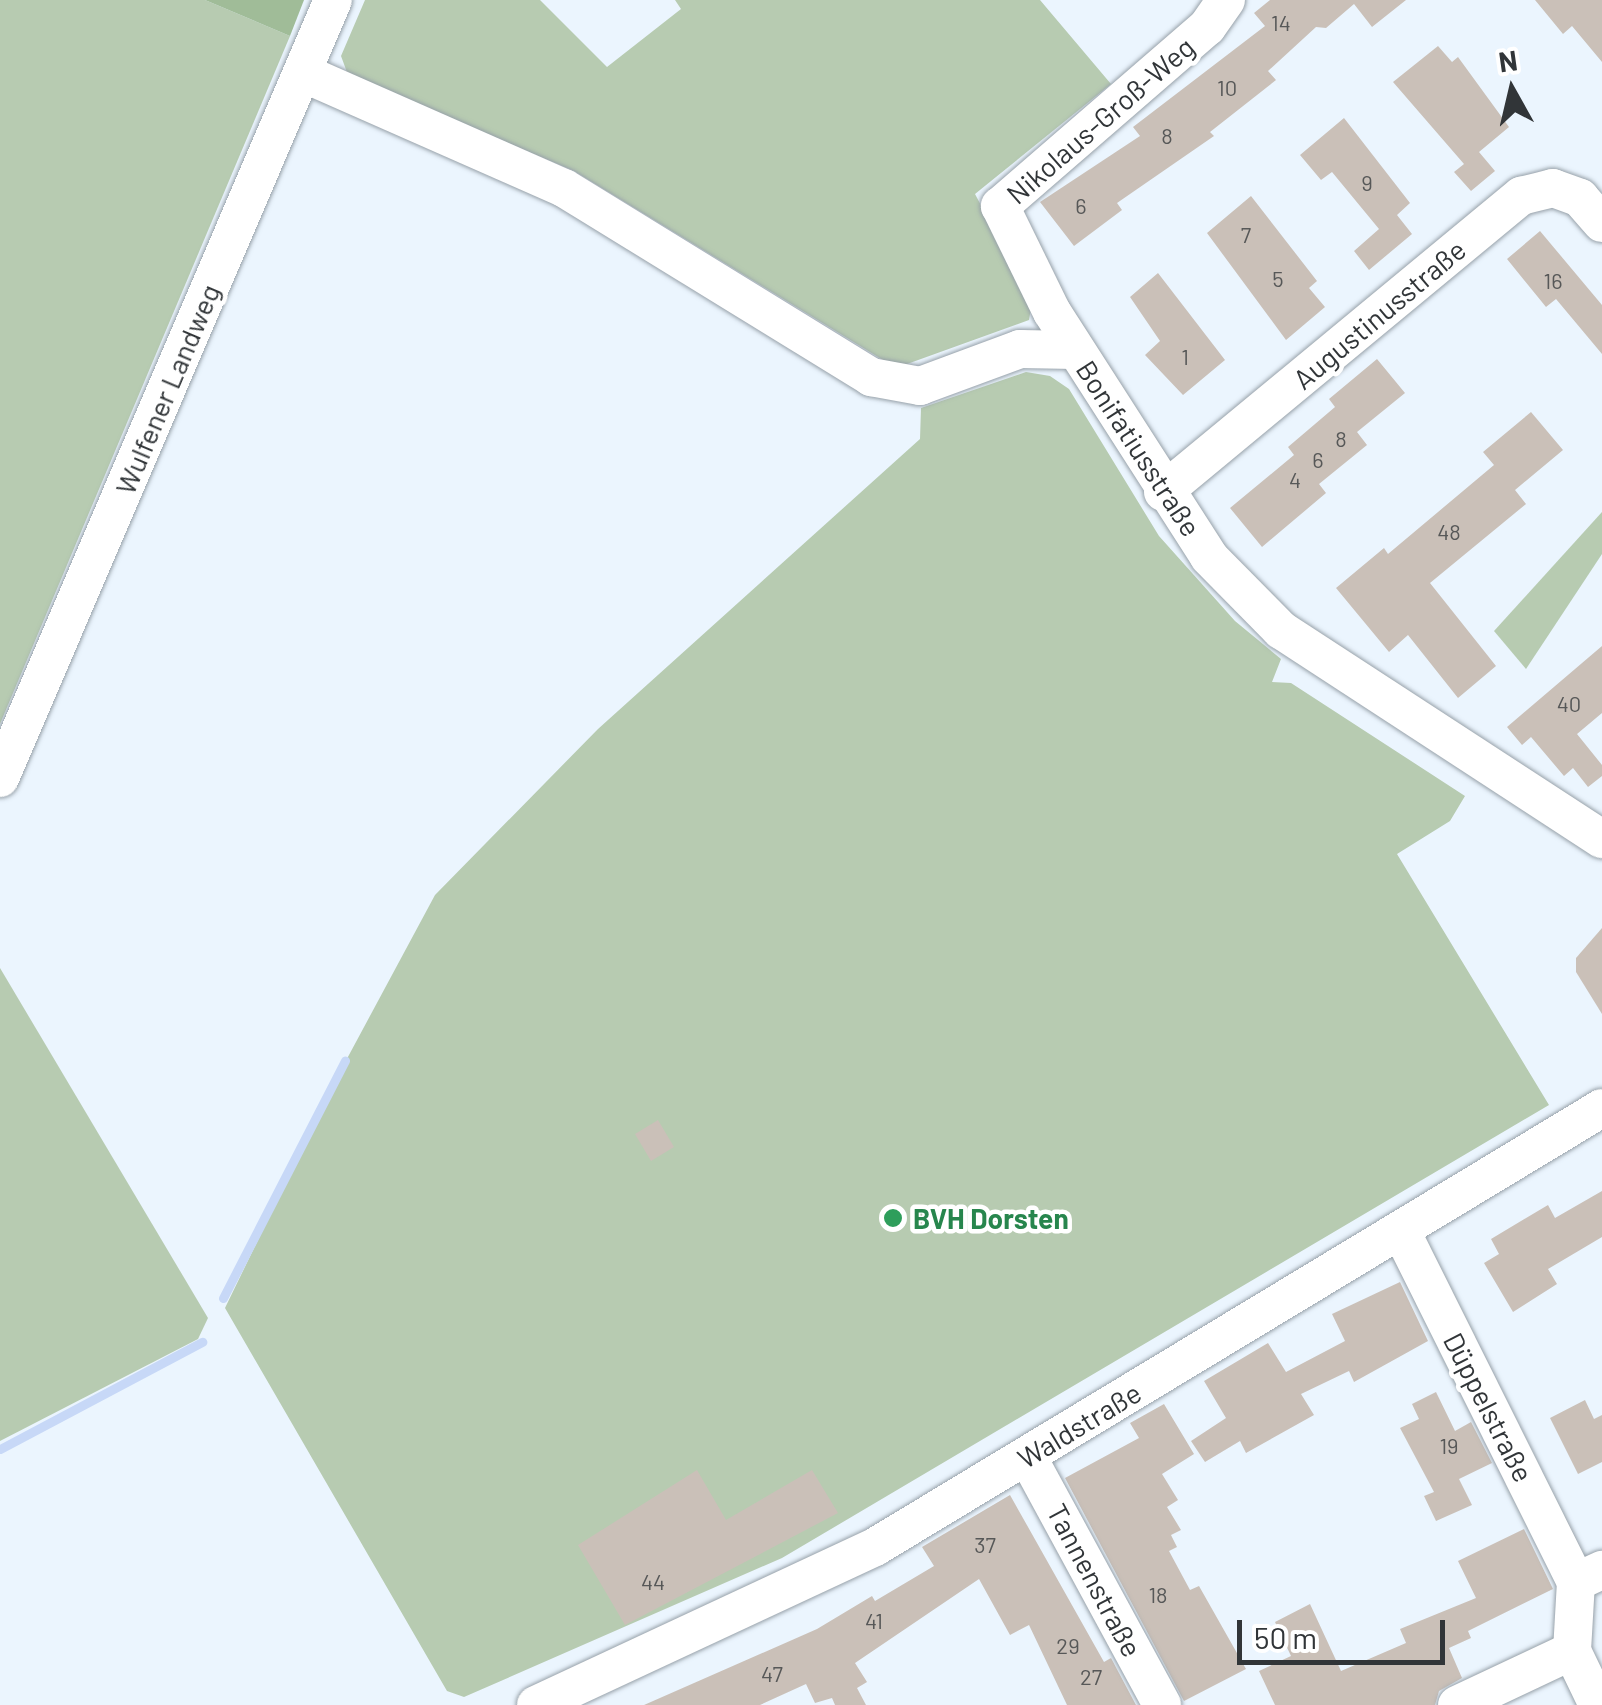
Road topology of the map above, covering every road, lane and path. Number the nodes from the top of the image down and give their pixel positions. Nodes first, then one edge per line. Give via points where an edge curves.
1 (333, 0) edge
2 (1226, 0) edge
3 (303, 73) junction
4 (1602, 223) edge
5 (1076, 350) junction
6 (1163, 492) junction
7 (0, 778) edge
8 (1602, 839) edge
9 (1602, 1108) edge
10 (1402, 1233) junction
11 (1028, 1456) junction
12 (1589, 1576) edge
13 (1572, 1651) junction
14 (536, 1705) edge
15 (1162, 1705) edge
16 (1457, 1705) edge
17 (1598, 1705) edge

1 - 3 street, Wulfener Landweg
2 - 5 street, Nikolaus-Groß-Weg via 1207,27 1000,206
3 - 5 street, Bonifatiusstraße via 564,188 871,377 920,386 1020,349
3 - 7 street, Wulfener Landweg
4 - 6 street, Augustinusstraße via 1580,198 1553,188 1521,196
5 - 6 street, Bonifatiusstraße
6 - 8 street, Bonifatiusstraße via 1210,557 1281,630
9 - 10 street, Waldstraße
10 - 11 street, Waldstraße
10 - 12 street, Düppelstraße
11 - 14 street, Waldstraße via 824,1574
11 - 15 street, Tannenstraße
12 - 13 street
13 - 16 street
13 - 17 street

